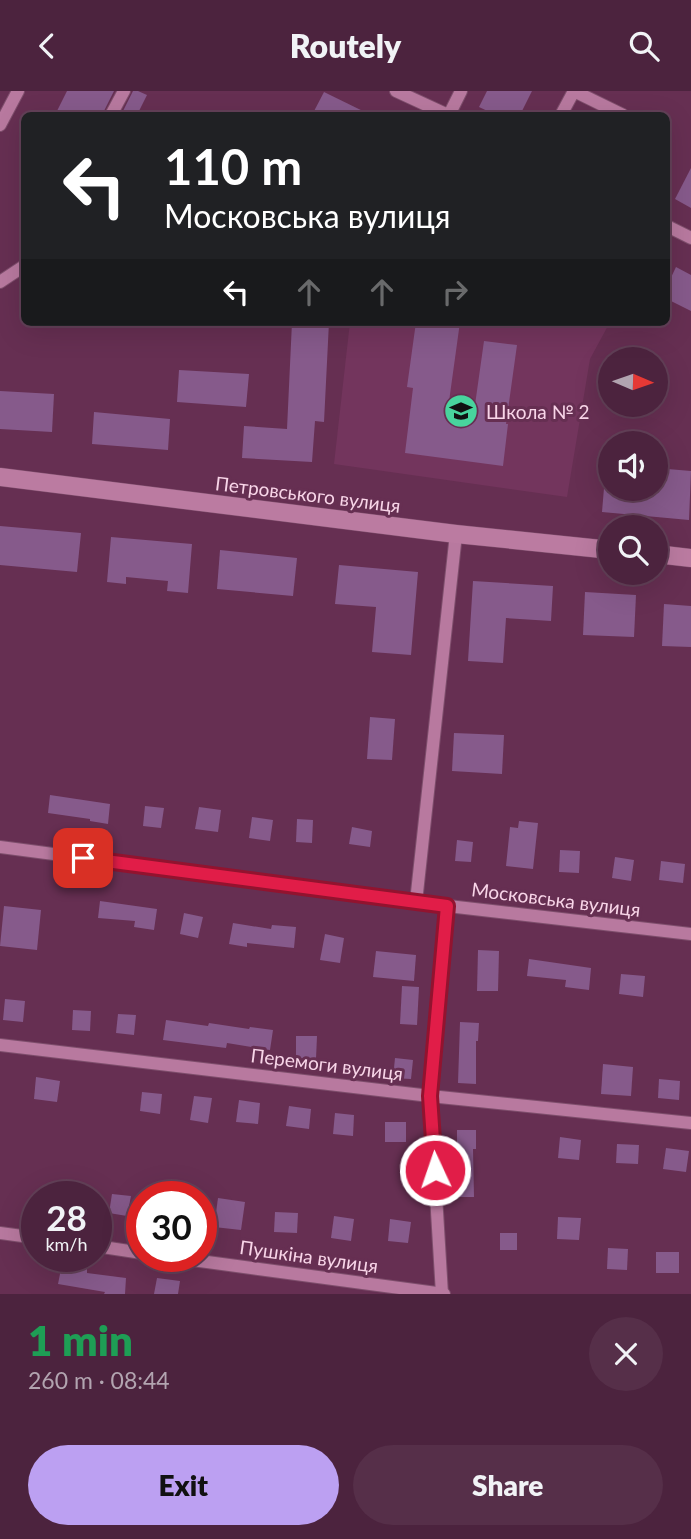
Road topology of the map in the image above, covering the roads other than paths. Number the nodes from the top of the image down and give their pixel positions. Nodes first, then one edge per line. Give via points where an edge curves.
1 (18, 91) edge
2 (124, 91) edge
3 (396, 91) edge
4 (461, 91) edge
5 (113, 112) edge
6 (442, 112) edge
7 (450, 112) edge
8 (563, 112) edge
9 (617, 112) edge
10 (0, 125) edge
11 (670, 228) edge
12 (691, 238) edge
13 (21, 268) edge
14 (0, 282) edge
15 (0, 477) edge
16 (456, 534) junction
17 (598, 549) edge
18 (668, 555) edge
19 (691, 558) edge
20 (0, 847) edge
21 (416, 902) junction
22 (447, 906) junction
23 (691, 934) edge
24 (0, 1045) edge
25 (430, 1096) junction
26 (691, 1123) edge
27 (0, 1233) edge
28 (21, 1236) edge
29 (217, 1263) edge
30 (442, 1294) edge

1 - 10 street
2 - 5 street
3 - 6 street
4 - 7 street
8 - 9 street via 574,92
11 - 12 street
13 - 14 street
15 - 16 main road, Петровського вулиця
16 - 17 main road, Петровського вулиця
16 - 21 street
18 - 19 main road
20 - 21 street, Московська вулиця
21 - 22 street, Московська вулиця
22 - 23 street, Московська вулиця
22 - 25 street
24 - 25 street, Перемоги вулиця
25 - 26 street, Перемоги вулиця
25 - 30 street
27 - 28 street
29 - 30 street, Пушкіна вулиця

